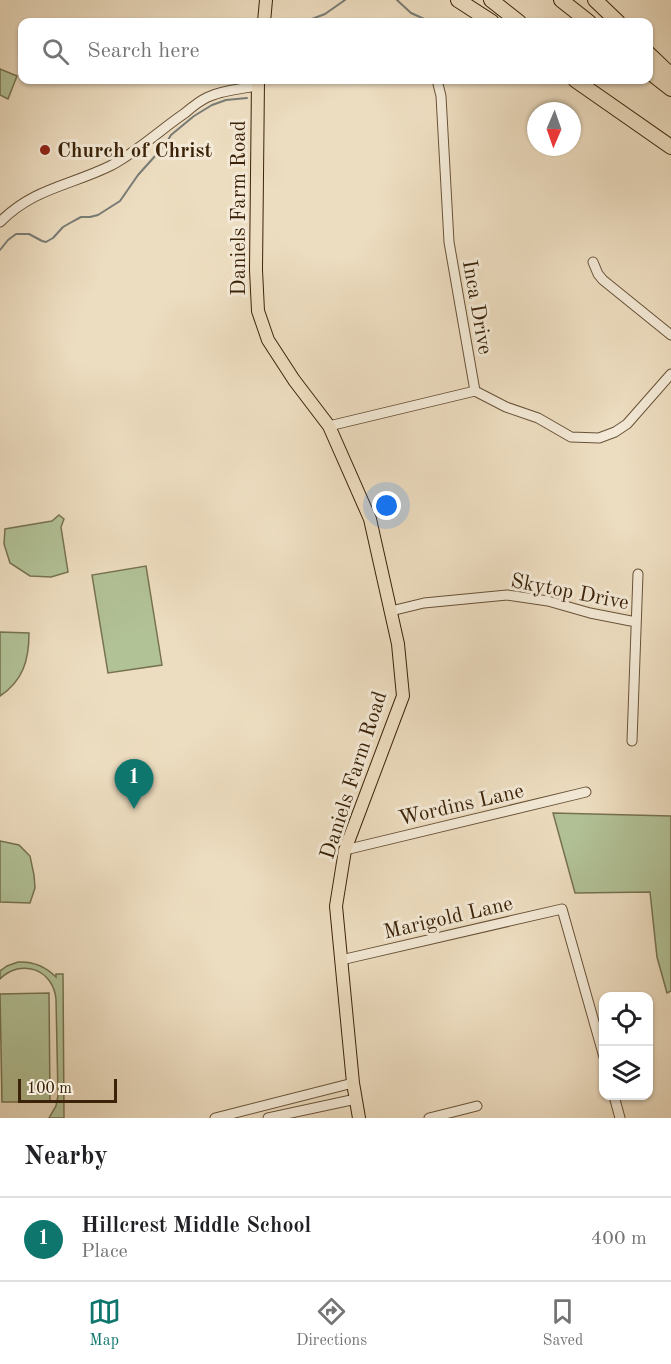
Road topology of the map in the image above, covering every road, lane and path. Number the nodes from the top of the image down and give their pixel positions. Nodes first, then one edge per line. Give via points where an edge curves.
1 (266, 0) edge
2 (458, 0) edge
3 (491, 0) edge
4 (561, 0) edge
5 (595, 0) edge
6 (264, 18) edge
7 (486, 18) edge
8 (514, 18) edge
9 (584, 18) edge
10 (614, 18) edge
11 (653, 58) edge
12 (653, 74) edge
13 (671, 75) edge
14 (253, 84) edge
15 (257, 84) edge
16 (438, 84) edge
17 (581, 84) edge
18 (595, 84) edge
19 (671, 88) edge
20 (671, 146) edge
21 (0, 222) edge
22 (593, 262) dead end
23 (671, 335) edge
24 (671, 374) edge
25 (475, 391) junction
26 (329, 426) junction
27 (638, 574) dead end
28 (391, 610) junction
29 (636, 622) junction
30 (632, 741) dead end
31 (586, 792) dead end
32 (345, 850) junction
33 (341, 960) junction
34 (600, 1046) edge
35 (353, 1083) junction
36 (356, 1099) junction
37 (615, 1100) edge
38 (477, 1107) dead end
39 (215, 1118) edge
40 (268, 1118) edge
41 (359, 1118) edge
42 (429, 1118) edge
43 (620, 1118) edge

1 - 6 main road
2 - 7 highway
3 - 8 highway
4 - 9 highway
5 - 10 highway
11 - 13 highway
12 - 19 highway
14 - 21 street via 205,98 124,158 28,199
15 - 26 main road, Daniels Farm Road via 258,311 268,340
16 - 25 street, Inca Drive via 449,243
17 - 20 highway
18 - 20 highway
22 - 23 street via 603,280
24 - 25 street via 627,424 599,438 571,437
25 - 26 street
26 - 28 main road, Daniels Farm Road via 370,519
27 - 29 street
28 - 29 street, Skytop Drive via 507,595
28 - 32 main road, Daniels Farm Road via 403,696
29 - 30 street
31 - 32 street, Wordins Lane
32 - 33 main road, Daniels Farm Road via 336,906
33 - 34 street, Marigold Lane via 562,909
33 - 35 main road, Daniels Farm Road
35 - 36 main road, Daniels Farm Road
35 - 39 street
36 - 40 street
36 - 41 main road, Daniels Farm Road
37 - 43 street
38 - 42 street

